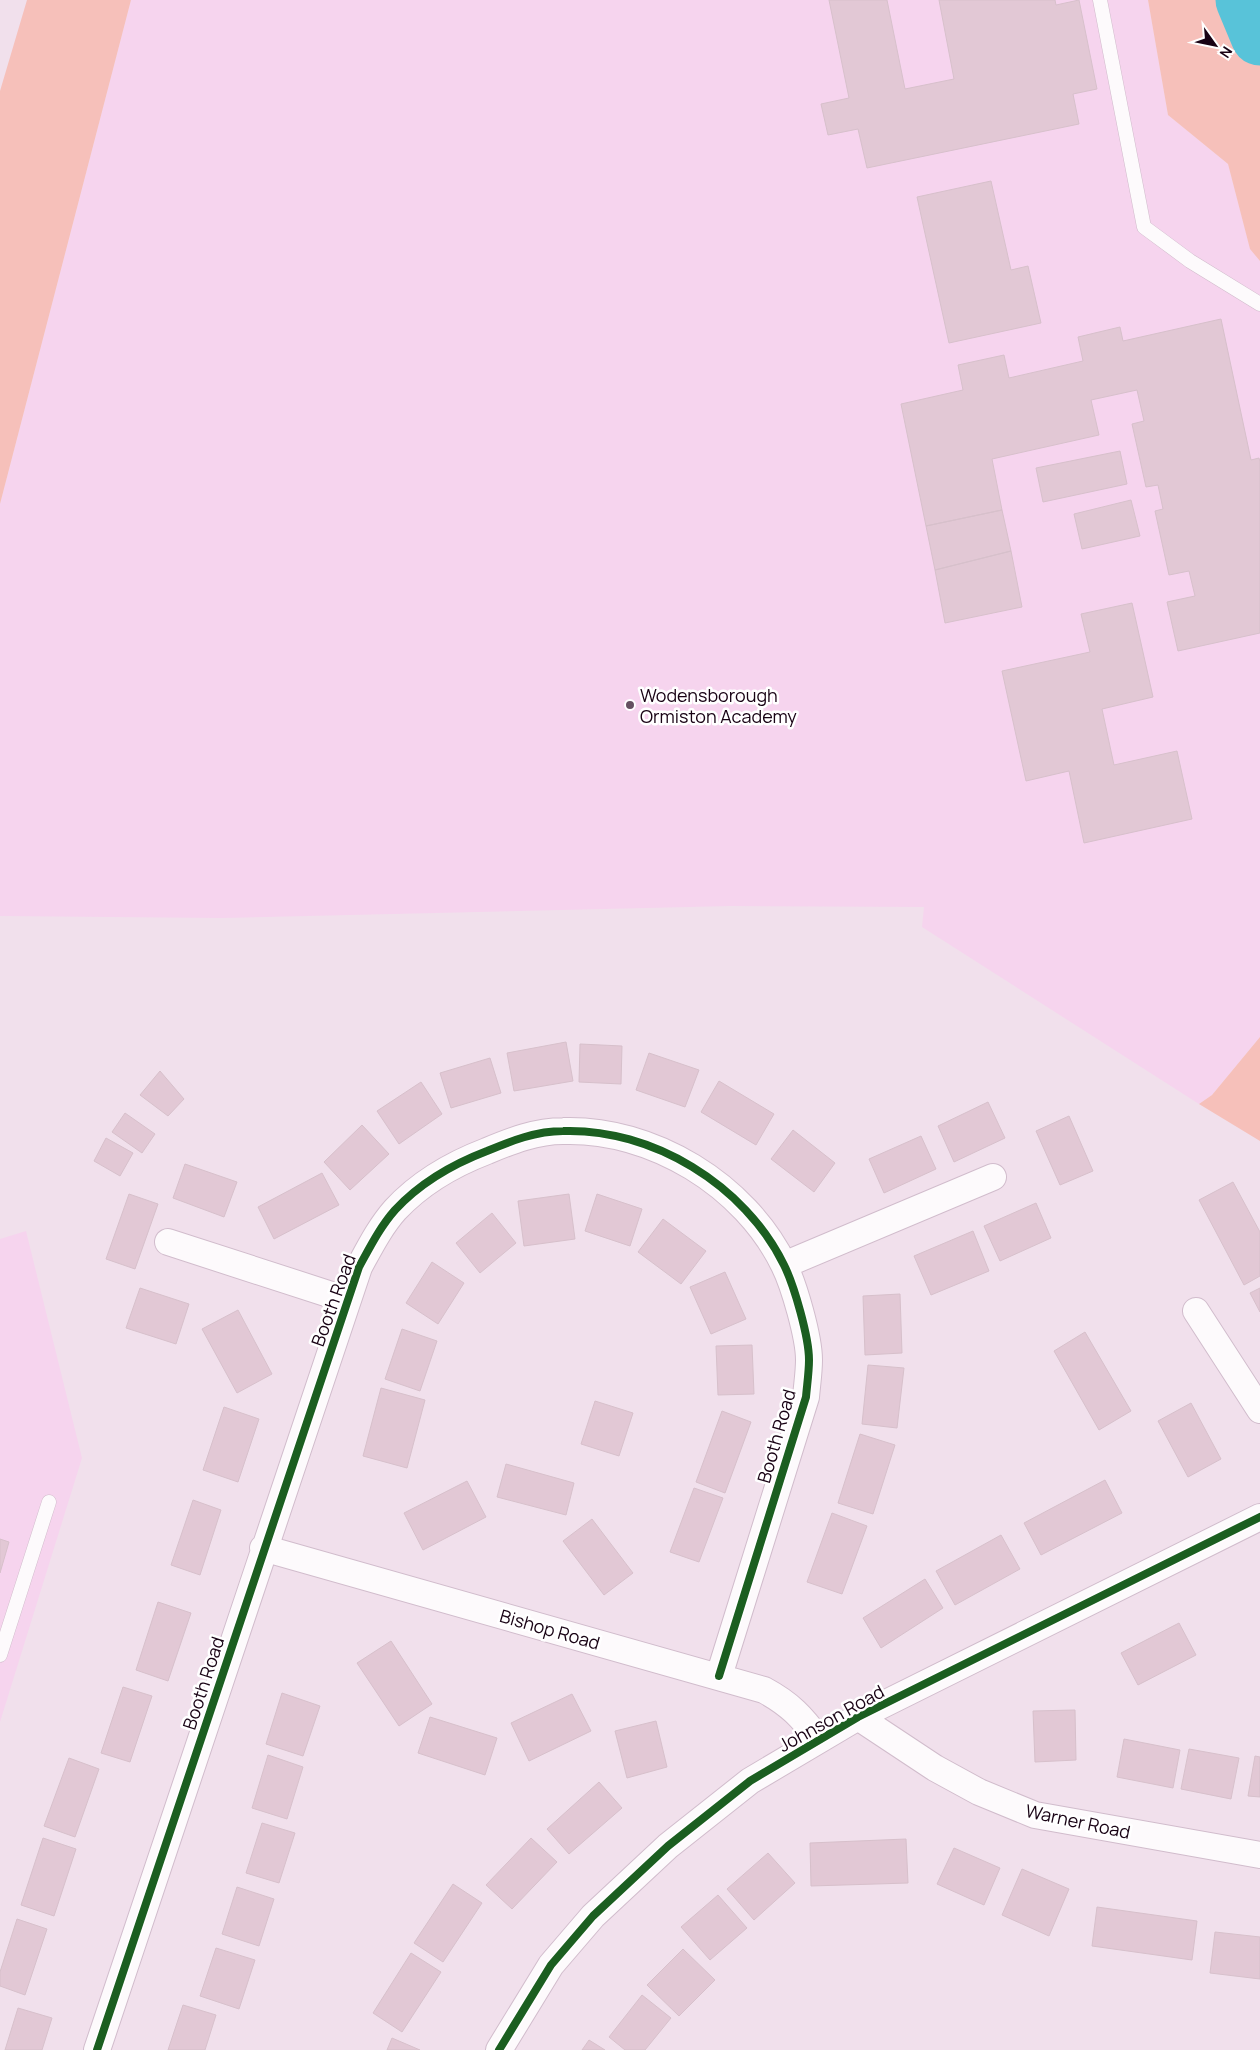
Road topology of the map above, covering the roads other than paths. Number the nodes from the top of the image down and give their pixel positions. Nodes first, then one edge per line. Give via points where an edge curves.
1 (1100, 0) edge
2 (1260, 304) edge
3 (993, 1177) dead end
4 (168, 1242) dead end
5 (784, 1265) junction
6 (347, 1300) junction
7 (1196, 1311) dead end
8 (1260, 1410) edge
9 (50, 1502) dead end
10 (1260, 1517) edge
11 (263, 1548) junction
12 (0, 1655) edge
13 (719, 1676) junction
14 (858, 1717) junction
15 (819, 1740) junction
16 (1260, 1855) edge
17 (97, 2050) edge
18 (499, 2050) edge

1 - 2 lane via 1144,227 1190,261
3 - 5 street
4 - 6 street
5 - 6 street, Booth Road via 750,1212 684,1161 639,1142 563,1131 517,1138 466,1159 431,1179 396,1209 377,1233 359,1267
5 - 13 street, Booth Road via 800,1312 809,1358 806,1397
6 - 11 street, Booth Road
7 - 8 street
9 - 12 lane
10 - 14 street, Johnson Road
11 - 13 street, Bishop Road
11 - 17 street, Booth Road
13 - 15 street, Bishop Road via 764,1690 783,1700 798,1712
14 - 15 street, Johnson Road
14 - 16 street, Warner Road via 935,1768 979,1792 1035,1815
15 - 18 street, Johnson Road via 750,1780 668,1846 594,1916 551,1965

